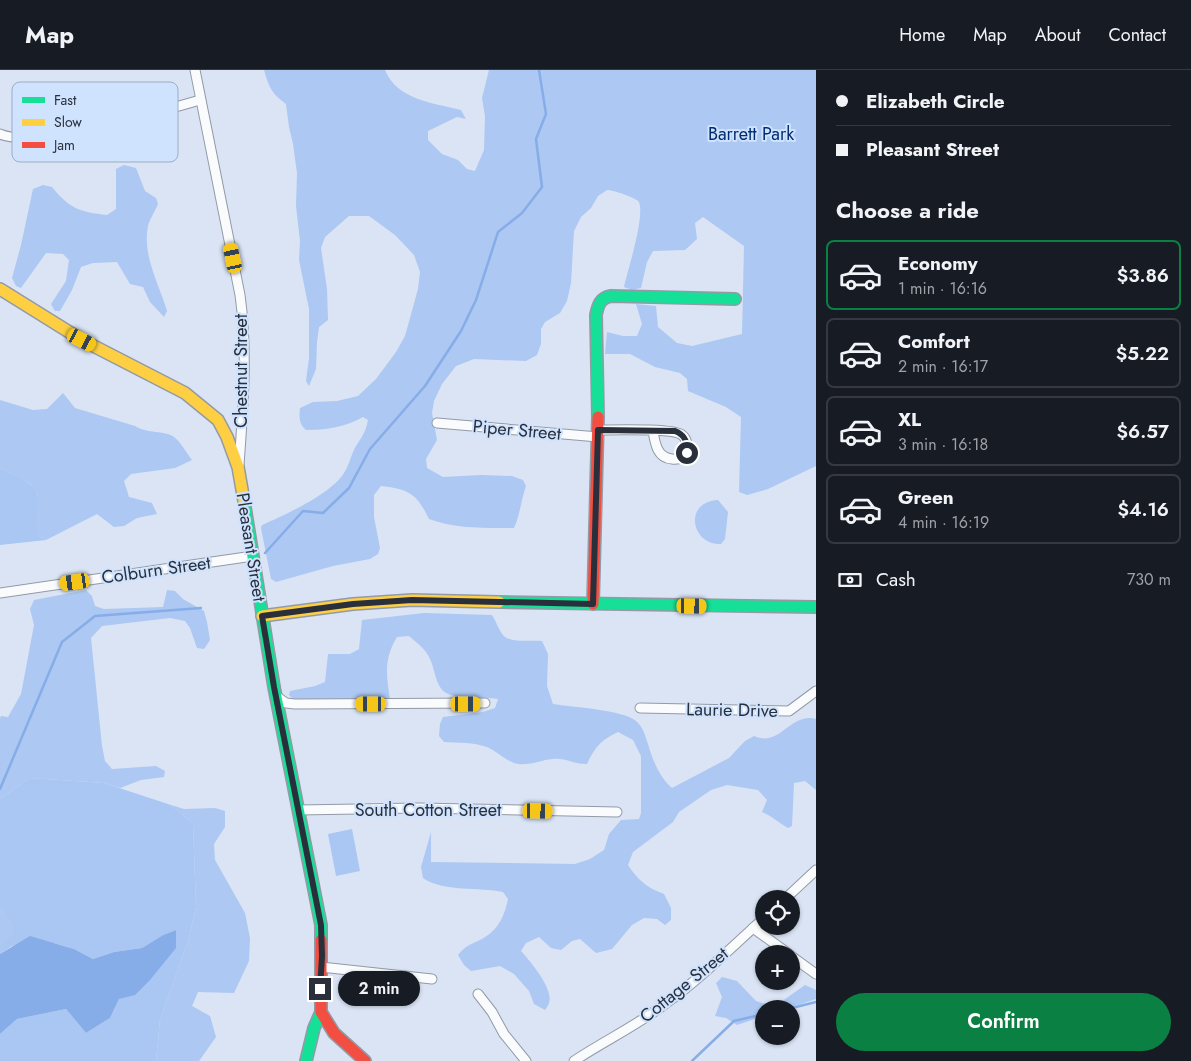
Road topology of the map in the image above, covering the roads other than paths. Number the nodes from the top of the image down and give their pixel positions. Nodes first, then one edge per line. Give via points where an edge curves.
1 (195, 70) edge
2 (200, 100) junction
3 (178, 106) edge
4 (0, 290) edge
5 (735, 300) dead end
6 (437, 423) dead end
7 (653, 431) dead end
8 (598, 434) junction
9 (238, 467) junction
10 (253, 556) junction
11 (0, 593) edge
12 (593, 604) junction
13 (816, 608) edge
14 (262, 616) junction
15 (816, 691) edge
16 (276, 696) junction
17 (485, 703) dead end
18 (640, 708) dead end
19 (298, 810) junction
20 (617, 812) dead end
21 (816, 870) edge
22 (795, 890) edge
23 (753, 928) joint
24 (776, 945) edge
25 (800, 962) edge
26 (321, 967) junction
27 (816, 974) edge
28 (432, 979) dead end
29 (478, 994) dead end
30 (321, 1012) junction
31 (306, 1061) edge
32 (365, 1061) edge
33 (526, 1061) edge
34 (574, 1061) edge

1 - 2 street, Chestnut Street
2 - 3 street
2 - 9 street, Chestnut Street via 244,321 245,363
4 - 9 street, Pleasant Street via 82,340 185,393 218,420
5 - 8 street via 611,296 600,300 596,315
6 - 8 street, Piper Street
7 - 8 street, Piper Street
8 - 12 street
9 - 10 street, Pleasant Street
10 - 11 street, Colburn Street
10 - 14 street, Pleasant Street
12 - 13 street
12 - 14 street via 412,600
14 - 16 street, Pleasant Street
15 - 18 street, Laurie Drive via 789,711
16 - 17 street via 286,703 295,704
16 - 19 street, Pleasant Street
19 - 20 street, South Cotton Street via 418,808
19 - 26 street, Pleasant Street via 321,925
21 - 22 street
23 - 24 street
23 - 34 street, Cottage Street via 684,990 638,1023
25 - 27 street
26 - 28 street
26 - 30 street, Pleasant Street
29 - 33 street
30 - 31 street
30 - 32 street, Pleasant Street via 334,1033

